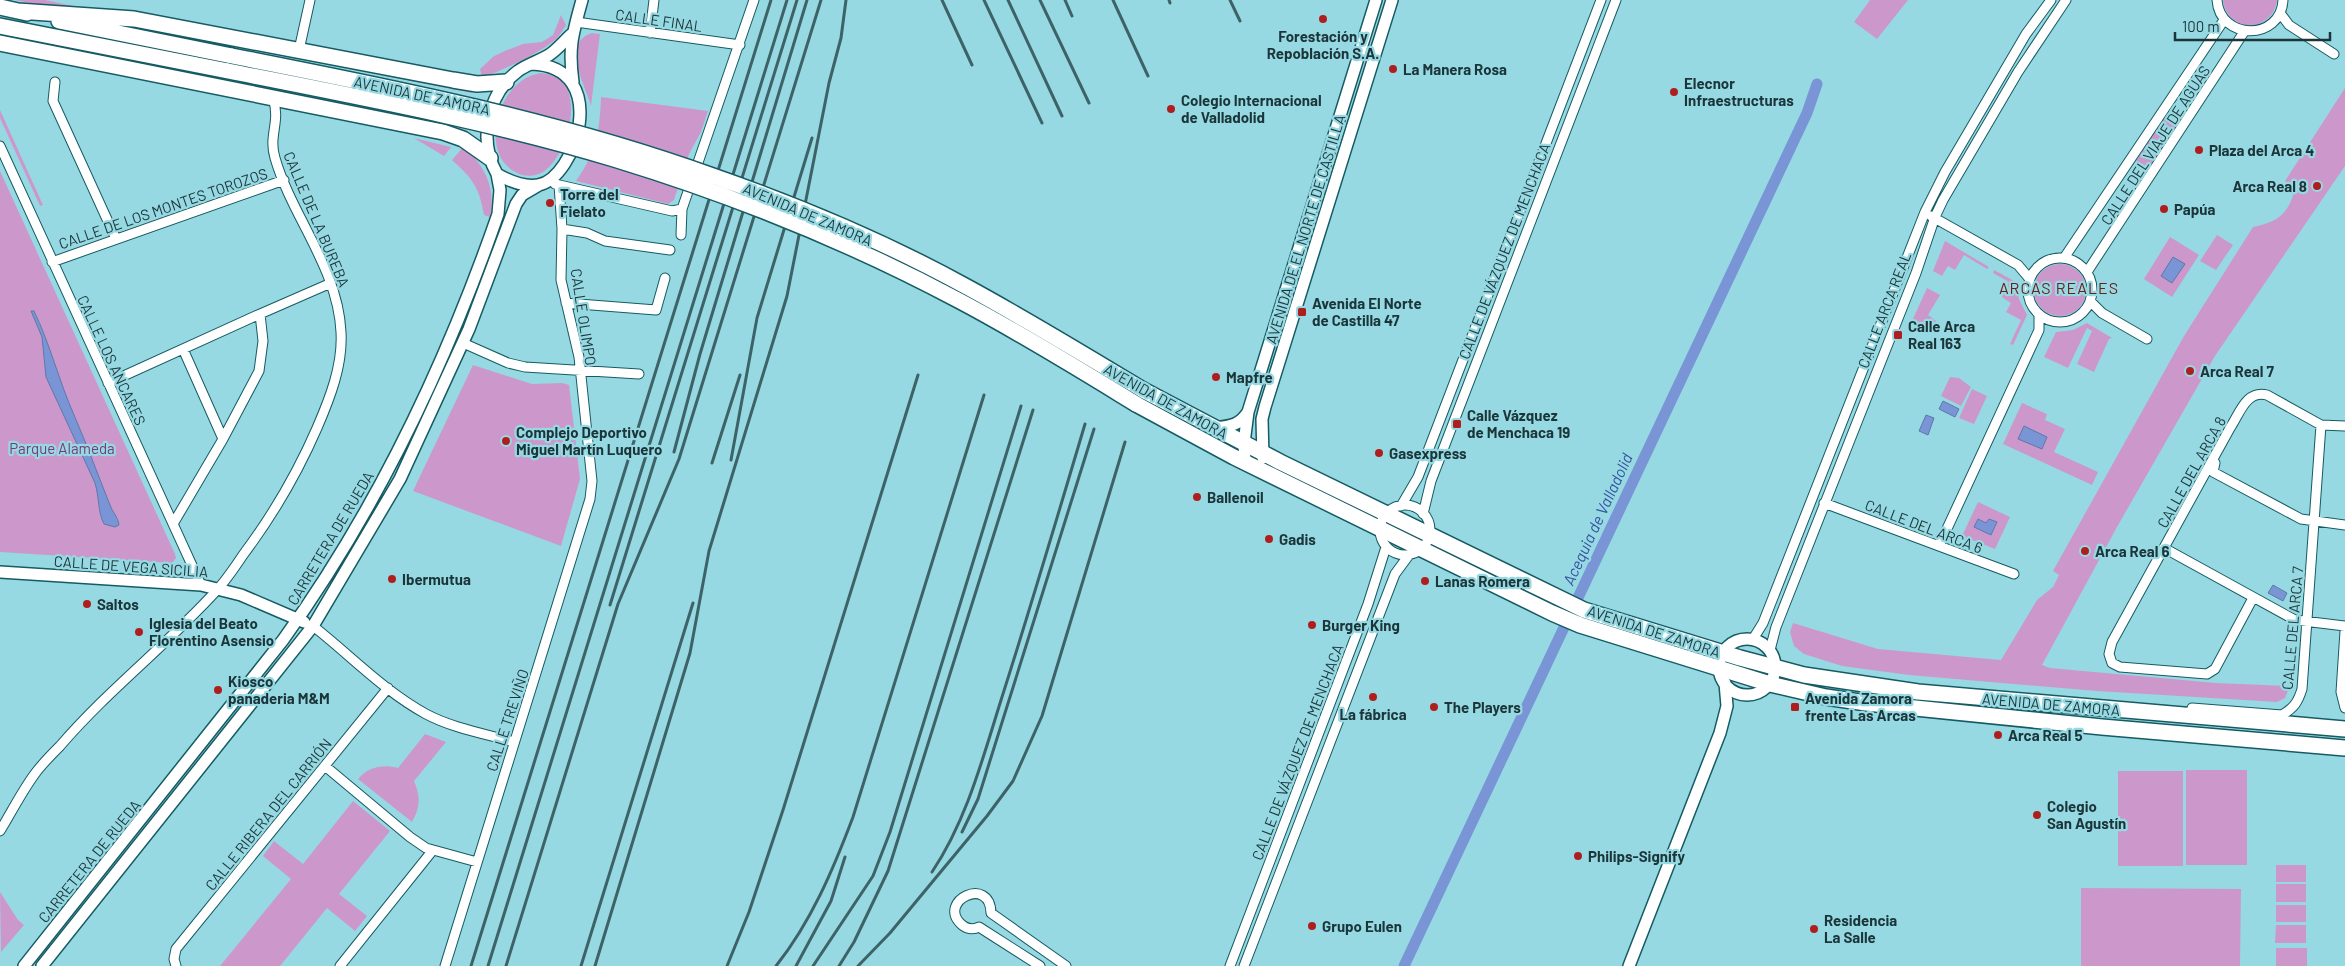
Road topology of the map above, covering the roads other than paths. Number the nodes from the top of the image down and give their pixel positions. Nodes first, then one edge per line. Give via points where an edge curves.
1 (310, 0) edge
2 (582, 0) edge
3 (654, 0) edge
4 (754, 0) edge
5 (1376, 0) edge
6 (1392, 0) edge
7 (1600, 0) edge
8 (1616, 0) edge
9 (2051, 0) edge
10 (2066, 0) edge
11 (2216, 0) edge
12 (2283, 0) edge
13 (0, 7) edge
14 (18, 11) junction
15 (2280, 13) junction
16 (2224, 20) junction
17 (2274, 21) junction
18 (576, 22) junction
19 (2289, 24) junction
20 (0, 26) edge
21 (2244, 32) junction
22 (572, 34) junction
23 (650, 34) junction
24 (0, 43) edge
25 (740, 45) junction
26 (299, 50) junction
27 (2334, 54) dead end
28 (532, 64) junction
29 (55, 82) dead end
30 (506, 82) junction
31 (573, 84) junction
32 (273, 98) junction
33 (0, 146) edge
34 (490, 158) junction
35 (497, 174) junction
36 (284, 180) junction
37 (542, 183) junction
38 (559, 185) junction
39 (682, 209) junction
40 (1924, 212) junction
41 (1935, 217) junction
42 (562, 229) junction
43 (681, 235) dead end
44 (116, 239) junction
45 (670, 250) dead end
46 (2064, 258) junction
47 (52, 262) junction
48 (2018, 266) junction
49 (2035, 269) junction
50 (2087, 272) junction
51 (664, 278) dead end
52 (2029, 278) junction
53 (331, 283) junction
54 (566, 303) junction
55 (2088, 305) junction
56 (260, 314) junction
57 (2039, 315) junction
58 (2049, 321) junction
59 (2038, 330) junction
60 (2147, 340) dead end
61 (463, 343) junction
62 (184, 349) junction
63 (579, 372) junction
64 (639, 374) dead end
65 (108, 383) junction
66 (1140, 397) junction
67 (1248, 412) junction
68 (2321, 425) junction
69 (2345, 426) edge
70 (1214, 428) junction
71 (223, 438) junction
72 (1244, 443) junction
73 (2218, 451) junction
74 (1263, 453) junction
75 (1245, 462) junction
76 (1261, 470) junction
77 (592, 482) joint
78 (1824, 503) junction
79 (1401, 506) junction
80 (1386, 513) junction
81 (1424, 514) junction
82 (2314, 521) junction
83 (173, 524) junction
84 (2345, 525) edge
85 (1380, 528) junction
86 (1426, 542) junction
87 (1939, 546) junction
88 (1386, 547) junction
89 (2164, 548) junction
90 (1409, 555) junction
91 (0, 572) edge
92 (2014, 574) dead end
93 (201, 585) junction
94 (219, 588) junction
95 (2253, 598) junction
96 (1582, 617) junction
97 (298, 619) junction
98 (2307, 622) junction
99 (313, 626) junction
100 (2345, 626) edge
101 (2345, 631) edge
102 (1753, 639) junction
103 (1770, 650) junction
104 (1723, 654) junction
105 (1775, 668) junction
106 (1722, 676) junction
107 (1770, 684) junction
108 (388, 688) junction
109 (1746, 694) junction
110 (2345, 708) edge
111 (2141, 711) junction
112 (2345, 729) edge
113 (1720, 733) junction
114 (514, 742) junction
115 (2345, 748) edge
116 (324, 766) junction
117 (0, 831) edge
118 (433, 850) junction
119 (477, 862) junction
120 (175, 963) edge
121 (24, 966) edge
122 (42, 966) edge
123 (340, 966) edge
124 (445, 966) edge
125 (1040, 966) edge
126 (1066, 966) edge
127 (1230, 966) edge
128 (1244, 966) edge
129 (1628, 966) edge

1 - 26 street
2 - 18 street
3 - 23 street
4 - 25 street
5 - 67 street, AVENIDA DE EL NORTE DE CASTILLA
6 - 74 street, AVENIDA DE EL NORTE DE CASTILLA via 1265,408 1262,419
7 - 79 street, CALLE DE VÁZQUEZ DE MENCHACA via 1418,477
8 - 81 street, CALLE DE VÁZQUEZ DE MENCHACA via 1431,481
9 - 40 street, CALLE ARCA REAL via 2026,34
10 - 41 street, CALLE ARCA REAL via 2018,72
11 - 16 street
12 - 15 street
13 - 14 highway, AVENIDA DE ZAMORA
14 - 26 highway via 134,19
14 - 66 highway, AVENIDA DE ZAMORA, bridge via 523,117 715,176 839,226 964,285
15 - 17 street
15 - 19 street
16 - 21 street
16 - 46 street, CALLE DEL VIAJE DE AGUAS
17 - 19 street
17 - 21 street via 2261,30
18 - 22 street
18 - 23 street, CALLE FINAL
19 - 27 street
20 - 66 highway, AVENIDA DE ZAMORA, bridge via 443,114 616,160 710,191 833,240 958,300
21 - 50 street, CALLE DEL VIAJE DE AGUAS
22 - 28 street via 551,54
22 - 31 street via 569,57
23 - 25 street, CALLE FINAL
24 - 32 highway
25 - 39 street
26 - 30 highway via 469,83
28 - 30 street
28 - 31 street via 557,69
29 - 44 street via 53,101
30 - 34 street via 488,120 486,142
31 - 37 street via 579,103 579,128 565,161
32 - 34 highway via 443,132 463,139
32 - 36 street, CALLE DE LA BUREBA via 278,114 273,148
33 - 47 street, CALLE LOS ANCARES
34 - 35 street
35 - 37 street via 519,184
35 - 97 street, CARRETERA DE RUEDA via 500,190 498,214 447,349 387,472 316,595
36 - 44 street, CALLE DE LOS MONTES TOROZOS
36 - 53 street, CALLE DE LA BUREBA
37 - 38 street
37 - 61 street, CARRETERA DE RUEDA via 522,195 516,204
38 - 39 street via 672,211
38 - 42 street, CALLE OLIMPO
39 - 43 street
40 - 41 street
40 - 102 street, CALLE ARCA REAL via 1763,623
41 - 48 street
41 - 78 street, CALLE ARCA REAL
42 - 45 street via 587,233 604,241
42 - 54 street, CALLE OLIMPO via 562,280
44 - 47 street, CALLE DE LOS MONTES TOROZOS
46 - 49 street via 2048,260
46 - 50 street via 2073,260
47 - 65 street, CALLE LOS ANCARES
48 - 49 street
48 - 52 street
49 - 52 street
50 - 55 street via 2092,286
51 - 54 street via 656,310
52 - 57 street via 2028,298
53 - 56 street
53 - 94 street, CALLE DE LA BUREBA via 341,332 337,370 328,402 284,495
54 - 63 street, CALLE OLIMPO via 579,357
55 - 58 street via 2074,319
55 - 60 street
56 - 62 street
56 - 71 street via 259,371
57 - 58 street
57 - 59 street
58 - 59 street
59 - 87 street
61 - 63 street via 508,363
61 - 99 street, CARRETERA DE RUEDA via 400,478
62 - 65 street
62 - 71 street
63 - 64 street
63 - 77 street, CALLE OLIMPO
65 - 83 street, CALLE LOS ANCARES
66 - 70 highway, AVENIDA DE ZAMORA
66 - 75 highway, AVENIDA DE ZAMORA
67 - 70 street via 1242,422 1234,426
67 - 72 street, AVENIDA DE EL NORTE DE CASTILLA
68 - 69 street, CALLE DEL ARCA 8
68 - 73 street, CALLE DEL ARCA 8 via 2258,393 2251,396
68 - 82 street, CALLE DEL ARCA 7
70 - 72 highway, AVENIDA DE ZAMORA
71 - 83 street
72 - 74 highway, AVENIDA DE ZAMORA
72 - 75 street, AVENIDA DE EL NORTE DE CASTILLA
73 - 82 street via 2213,472 2301,519
73 - 89 street, CALLE DEL ARCA 8
74 - 76 street, AVENIDA DE EL NORTE DE CASTILLA
74 - 80 highway, AVENIDA DE ZAMORA
75 - 76 highway, AVENIDA DE ZAMORA
76 - 85 highway, AVENIDA DE ZAMORA
77 - 114 street, CALLE TREVIÑO via 585,518
78 - 87 street, CALLE DEL ARCA 6
78 - 103 street, CALLE ARCA REAL
79 - 80 street
79 - 81 street via 1411,506
80 - 85 street
80 - 86 highway, AVENIDA DE ZAMORA
81 - 86 street via 1429,524
82 - 84 street
82 - 98 street, CALLE DEL ARCA 7
83 - 93 street, CALLE LOS ANCARES
85 - 86 highway, AVENIDA DE ZAMORA
85 - 88 street via 1380,537
86 - 90 street
86 - 96 highway, AVENIDA DE ZAMORA via 1557,598
86 - 96 highway, AVENIDA DE ZAMORA via 1552,613
87 - 92 street, CALLE DEL ARCA 6
88 - 90 street via 1397,554
88 - 127 street, CALLE DE VÁZQUEZ DE MENCHACA via 1368,604
89 - 95 street
89 - 95 street, CALLE DEL ARCA 8 via 2112,642 2109,654 2112,663 2120,667 2208,674 2215,669
90 - 128 street, CALLE DE VÁZQUEZ DE MENCHACA via 1395,574
91 - 93 street, CALLE DE VEGA SICILIA
93 - 94 street, CALLE DE VEGA SICILIA
94 - 97 street, CALLE DE VEGA SICILIA
94 - 117 street, CALLE DE LA BUREBA via 77,726 34,775
95 - 98 street via 2295,620
96 - 104 highway, AVENIDA DE ZAMORA
96 - 106 highway, AVENIDA DE ZAMORA
97 - 99 street, CALLE DE VEGA SICILIA
97 - 121 street, CARRETERA DE RUEDA
98 - 100 street
98 - 111 street, CALLE DEL ARCA 7 via 2299,701 2282,715 2191,708
99 - 108 street
99 - 122 street, CARRETERA DE RUEDA
101 - 110 street via 2340,692
102 - 103 street
102 - 104 street via 1736,641
103 - 105 street
104 - 105 highway, AVENIDA DE ZAMORA
104 - 106 street
105 - 107 street
105 - 111 highway, AVENIDA DE ZAMORA via 1918,692
106 - 107 highway, AVENIDA DE ZAMORA
106 - 109 street via 1738,693
106 - 113 street via 1727,706
107 - 109 street via 1763,690
107 - 115 highway, AVENIDA DE ZAMORA via 1866,704
108 - 114 street via 426,714
108 - 116 street, CALLE RIBERA DEL CARRIÓN
109 - 113 street
111 - 112 highway, AVENIDA DE ZAMORA
113 - 129 street
114 - 119 street, CALLE TREVIÑO
116 - 118 street via 410,836
116 - 120 street, CALLE RIBERA DEL CARRIÓN via 176,949
118 - 119 street
118 - 123 street
119 - 124 street, CALLE TREVIÑO
125 - 126 street via 979,927 973,929 962,925 956,915 960,900 970,894 981,895 988,901 991,913

